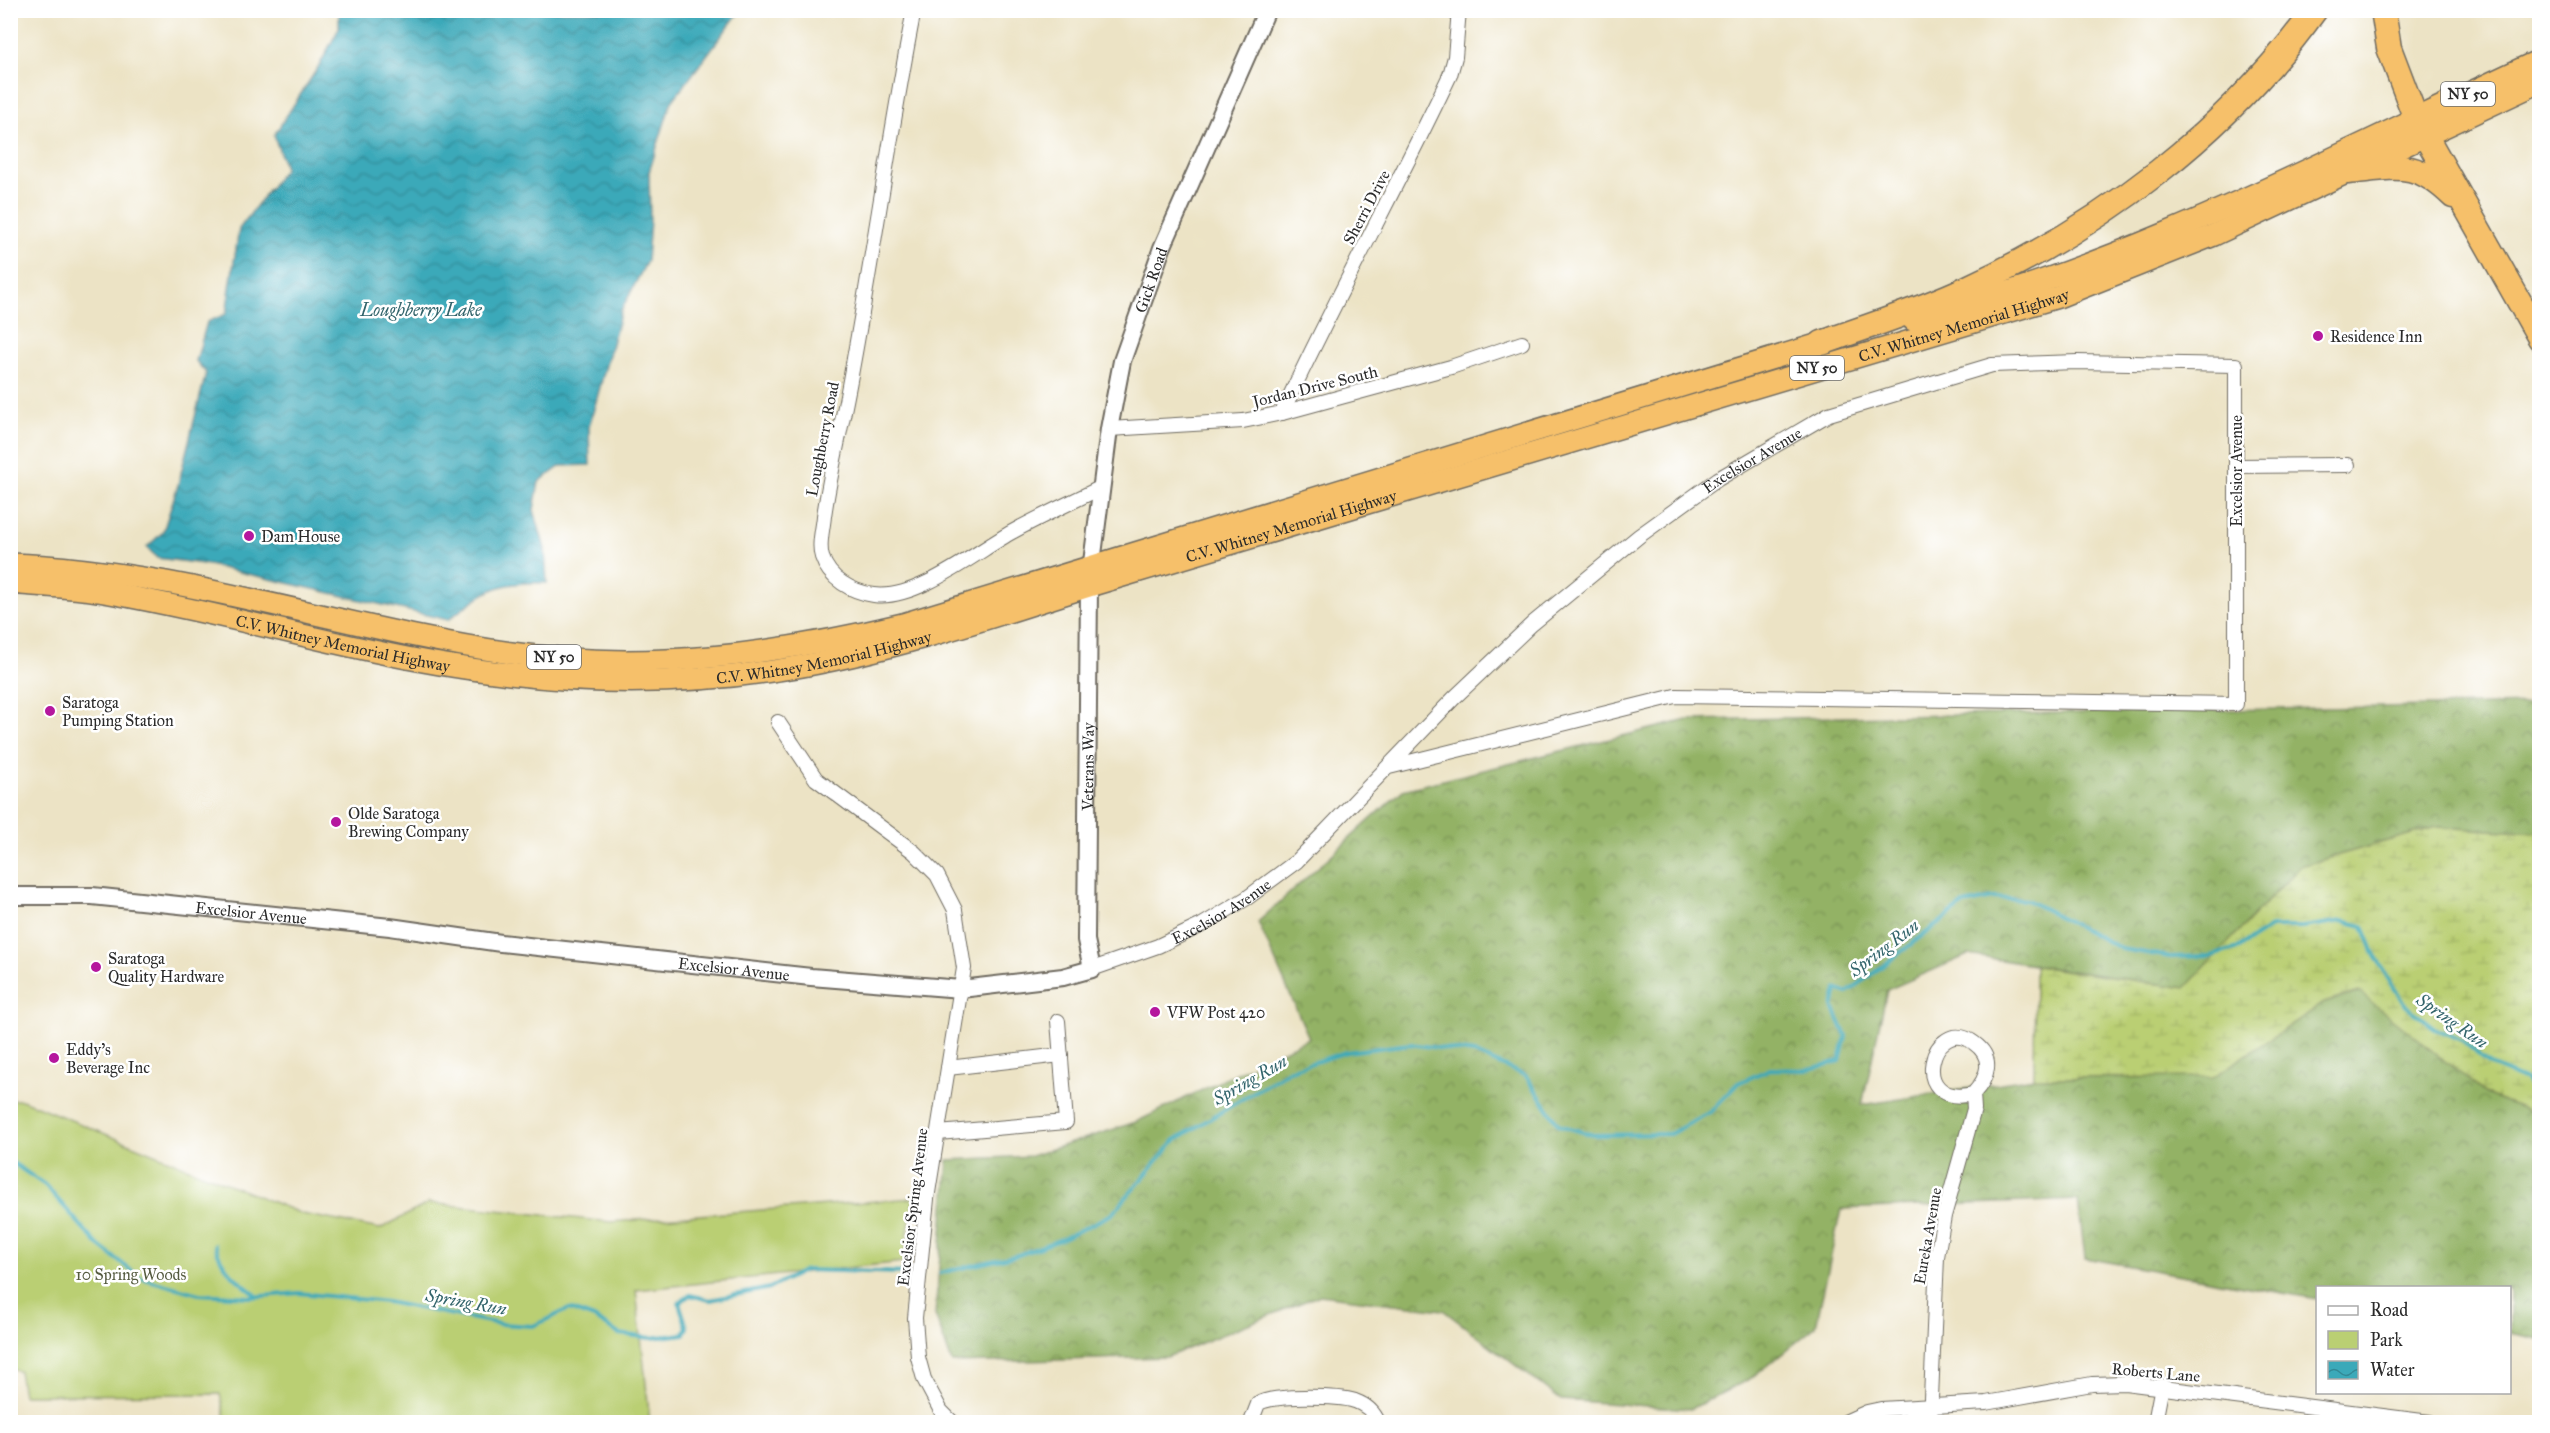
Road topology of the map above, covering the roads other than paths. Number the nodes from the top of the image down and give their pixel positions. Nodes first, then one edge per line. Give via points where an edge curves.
1 (914, 10) edge
2 (1267, 10) edge
3 (1459, 10) edge
4 (2315, 10) edge
5 (2383, 10) edge
6 (2531, 75) edge
7 (2421, 127) junction
8 (2348, 172) junction
9 (2470, 212) junction
10 (2540, 338) edge
11 (1522, 343) dead end
12 (1822, 343) junction
13 (1282, 413) junction
14 (1109, 429) junction
15 (2348, 465) dead end
16 (2236, 466) junction
17 (1102, 487) junction
18 (10, 564) edge
19 (1091, 576) junction
20 (10, 583) edge
21 (778, 722) dead end
22 (1389, 767) junction
23 (10, 896) edge
24 (1092, 969) junction
25 (962, 989) junction
26 (1058, 1021) dead end
27 (1061, 1055) junction
28 (948, 1068) junction
29 (1973, 1094) junction
30 (938, 1133) junction
31 (2162, 1386) junction
32 (1930, 1407) junction
33 (2345, 1417) edge
34 (952, 1422) edge
35 (1251, 1422) edge
36 (1378, 1422) edge
37 (1845, 1422) edge
38 (1930, 1422) edge
39 (2155, 1422) edge
40 (2430, 1422) edge

1 - 17 street, Loughberry Road via 830,476 820,544 822,556 832,574 847,587 876,596 897,593 925,584 1013,531
2 - 14 street, Gick Road via 1138,311 1122,361
3 - 13 street, Sherri Drive via 1450,75
4 - 12 highway via 2216,123 2114,205 1964,290
5 - 7 highway via 2389,48
6 - 7 highway, C.V. Whitney Memorial Highway / NY 50
7 - 8 highway, C.V. Whitney Memorial Highway / NY 50
7 - 9 highway
7 - 12 highway, C.V. Whitney Memorial Highway / NY 50 via 2028,288
8 - 9 highway via 2410,168 2437,180
8 - 19 highway, C.V. Whitney Memorial Highway / NY 50 via 2214,235 2058,297
9 - 10 highway
11 - 13 street, Jordan Drive South via 1451,367
12 - 19 highway, C.V. Whitney Memorial Highway / NY 50
13 - 14 street, Jordan Drive South via 1243,421
14 - 17 street, Gick Road
15 - 16 street
16 - 22 street, Excelsior Avenue via 2236,365 1992,365 1829,414 1718,479 1639,536 1532,624
16 - 22 street, Excelsior Avenue via 2236,704 1676,696
17 - 19 street, Gick Road
18 - 19 highway, C.V. Whitney Memorial Highway / NY 50 via 141,578 430,640 514,654 640,661 744,656 835,641
19 - 20 highway, C.V. Whitney Memorial Highway / NY 50 via 960,627 838,659 741,675 615,681 468,668 108,593
19 - 24 street, Veterans Way via 1086,940
21 - 25 street, Excelsior Spring Avenue via 816,779 914,852 945,885 956,910 962,940
22 - 24 street, Excelsior Avenue via 1297,861 1247,898 1158,946
23 - 25 street, Excelsior Avenue via 92,896 811,977
24 - 25 street, Excelsior Avenue via 1063,977
25 - 28 street, Excelsior Spring Avenue
26 - 27 street
27 - 28 street
27 - 30 street via 1066,1122
28 - 30 street, Excelsior Spring Avenue
29 - 29 street via 1985,1082 1986,1058 1972,1041 1948,1040 1932,1058 1931,1072 1947,1093 1960,1097
29 - 32 street, Eureka Avenue via 1974,1108 1944,1216 1937,1257
30 - 34 street, Excelsior Spring Avenue via 915,1318 924,1379 941,1411
31 - 32 street, Roberts Lane via 2092,1384 1986,1403
31 - 33 street, Roberts Lane
31 - 39 street
32 - 37 street, Roberts Lane via 1881,1409
32 - 38 street, Eureka Avenue
33 - 40 street, Roberts Lane
35 - 36 street via 1258,1404 1271,1398 1343,1399 1366,1406

